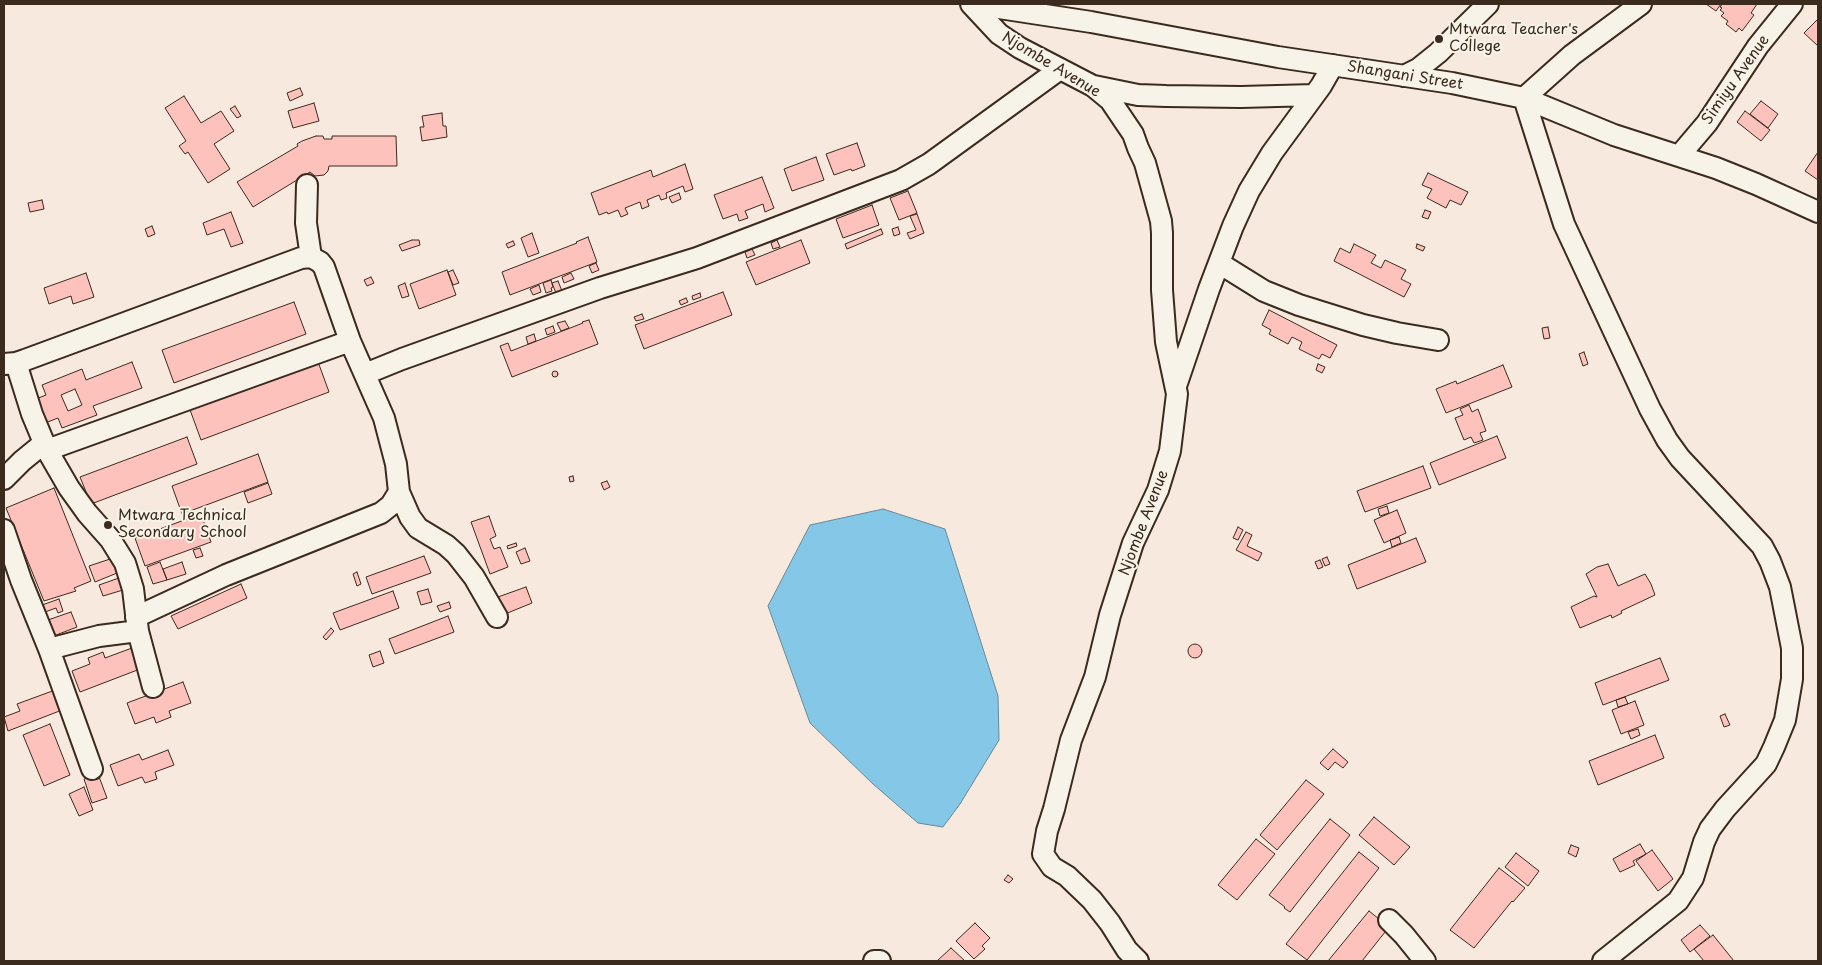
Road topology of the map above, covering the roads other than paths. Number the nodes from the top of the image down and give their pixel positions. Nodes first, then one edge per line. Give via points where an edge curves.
1 (976, 4) edge
2 (1488, 4) edge
3 (1641, 4) edge
4 (1792, 4) edge
5 (1333, 65) junction
6 (1060, 69) junction
7 (1404, 76) junction
8 (1093, 86) junction
9 (1314, 95) junction
10 (1524, 98) junction
11 (1679, 156) junction
12 (307, 185) dead end
13 (1818, 212) edge
14 (312, 257) junction
15 (1219, 263) junction
16 (1438, 340) dead end
17 (350, 341) junction
18 (10, 363) edge
19 (365, 374) junction
20 (1176, 386) junction
21 (45, 447) junction
22 (4, 479) edge
23 (400, 492) junction
24 (4, 530) edge
25 (497, 617) dead end
26 (137, 624) junction
27 (49, 648) junction
28 (153, 687) dead end
29 (92, 769) dead end
30 (1388, 920) dead end
31 (874, 961) edge
32 (880, 961) edge
33 (1138, 961) edge
34 (1425, 961) edge
35 (1603, 961) edge

1 - 5 street, Shangani Street
1 - 6 street, Njombe Avenue via 999,34
2 - 7 street via 1438,53
3 - 10 street via 1572,54
4 - 11 street, Simiyu Avenue via 1758,46 1707,123
5 - 7 street, Shangani Street
5 - 9 street
6 - 8 street, Njombe Avenue
6 - 19 street via 944,154 901,180 697,258 600,288
7 - 10 street, Shangani Street
8 - 9 street via 1166,96
8 - 20 street, Njombe Avenue via 1110,100 1133,134 1159,211 1166,342
9 - 15 street via 1249,191
10 - 11 street, Shangani Street via 1614,135
10 - 35 street via 1564,224 1650,409 1680,458 1762,546 1780,587 1792,648 1792,679 1785,720 1766,764 1710,829 1693,878 1678,901
11 - 13 street, Shangani Street via 1756,184
12 - 14 street via 306,223
14 - 17 street via 324,267
14 - 18 street via 301,258
15 - 16 street via 1264,291 1299,306 1363,325
15 - 20 street
17 - 19 street
17 - 21 street
18 - 21 street
19 - 23 street via 384,418
20 - 33 street, Njombe Avenue via 1173,431 1163,476 1132,543 1095,677 1071,740 1043,854 1052,867 1067,876 1092,900
21 - 22 street via 22,461
21 - 26 street via 124,563
23 - 25 street via 418,528 456,554 474,577
23 - 26 street via 381,513 226,576
24 - 27 street
26 - 27 street
26 - 28 street
27 - 29 street
30 - 34 street
31 - 32 street

